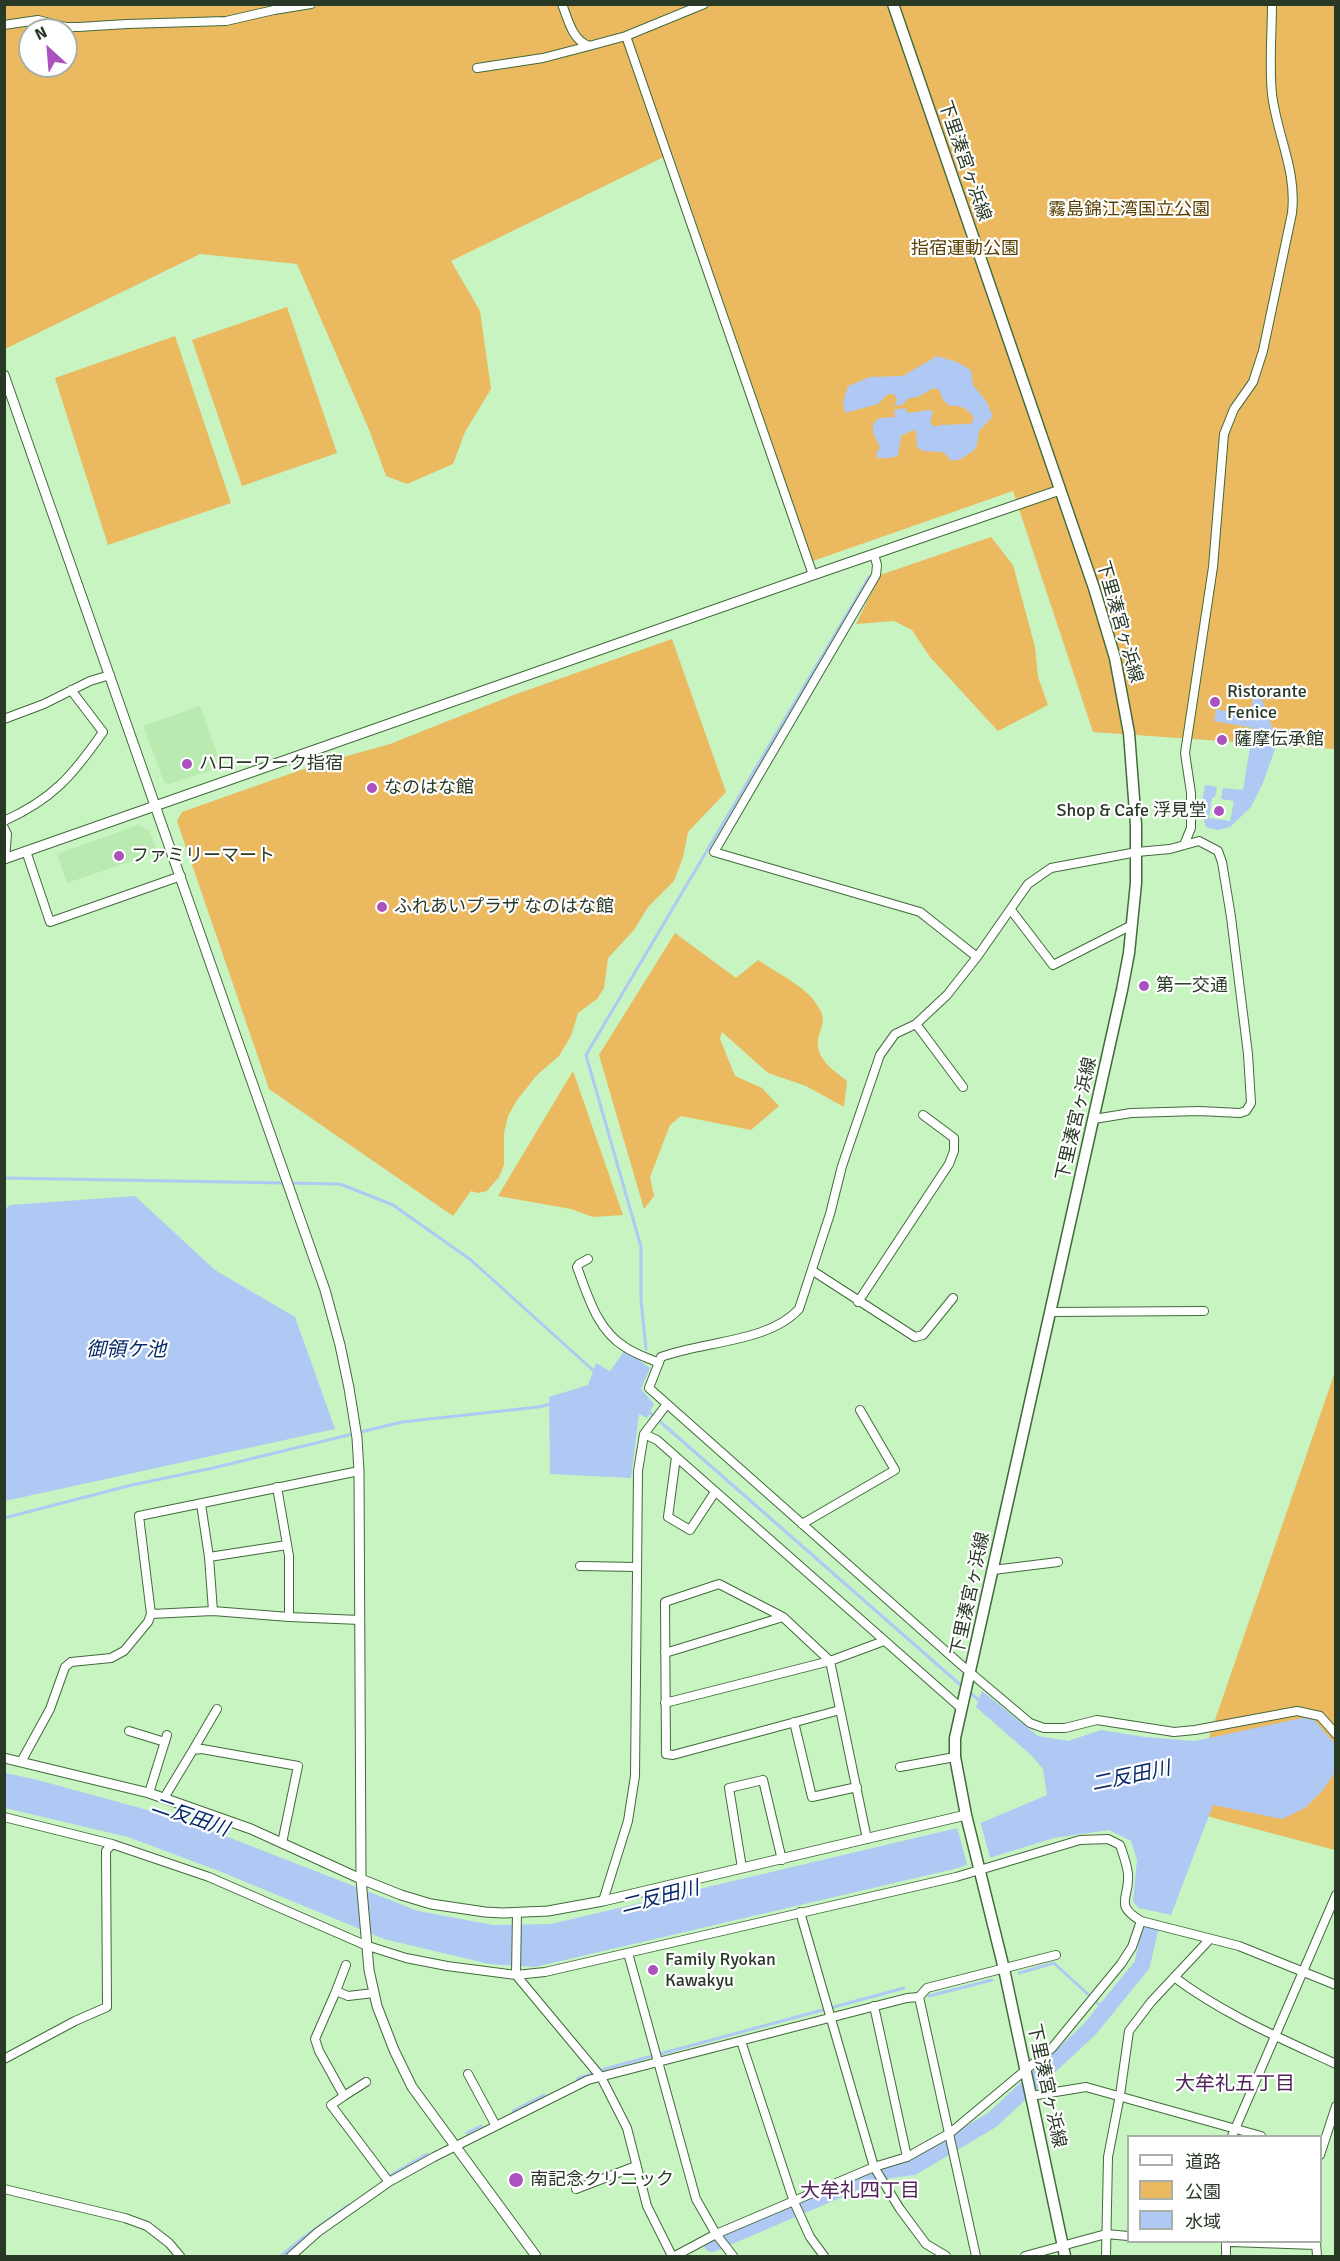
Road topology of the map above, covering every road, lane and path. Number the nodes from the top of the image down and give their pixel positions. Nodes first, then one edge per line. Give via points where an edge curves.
1 (311, 4) edge
2 (562, 4) edge
3 (704, 4) edge
4 (893, 4) edge
5 (1272, 4) edge
6 (4, 25) edge
7 (626, 36) junction
8 (589, 46) junction
9 (477, 68) dead end
10 (4, 375) edge
11 (1060, 490) junction
12 (873, 554) junction
13 (813, 575) junction
14 (110, 675) junction
15 (71, 690) junction
16 (4, 719) edge
17 (156, 806) junction
18 (4, 821) edge
19 (4, 828) edge
20 (1184, 845) junction
21 (26, 851) junction
22 (1137, 852) junction
23 (4, 859) edge
24 (181, 876) junction
25 (1011, 910) junction
26 (1132, 925) junction
27 (977, 957) junction
28 (916, 1024) junction
29 (963, 1087) dead end
30 (923, 1115) dead end
31 (1094, 1119) junction
32 (588, 1259) dead end
33 (813, 1270) junction
34 (953, 1298) dead end
35 (858, 1302) junction
36 (1204, 1311) dead end
37 (1051, 1312) junction
38 (659, 1363) junction
39 (666, 1406) junction
40 (860, 1410) dead end
41 (644, 1434) junction
42 (676, 1457) junction
43 (359, 1471) junction
44 (277, 1487) junction
45 (715, 1492) junction
46 (201, 1504) junction
47 (801, 1524) junction
48 (287, 1545) junction
49 (209, 1557) junction
50 (1058, 1562) dead end
51 (580, 1566) dead end
52 (637, 1567) junction
53 (993, 1570) junction
54 (213, 1611) junction
55 (151, 1614) junction
56 (289, 1617) junction
57 (783, 1617) junction
58 (360, 1620) junction
59 (884, 1641) junction
60 (665, 1653) junction
61 (830, 1661) junction
62 (970, 1673) junction
63 (665, 1703) junction
64 (961, 1708) junction
65 (217, 1709) dead end
66 (840, 1710) junction
67 (794, 1722) junction
68 (129, 1731) dead end
69 (1335, 1734) edge
70 (193, 1750) junction
71 (955, 1756) junction
72 (4, 1758) edge
73 (21, 1762) junction
74 (900, 1767) dead end
75 (857, 1787) junction
76 (149, 1793) junction
77 (164, 1798) junction
78 (966, 1815) junction
79 (4, 1817) edge
80 (867, 1839) junction
81 (282, 1843) junction
82 (112, 1844) junction
83 (782, 1860) junction
84 (979, 1867) junction
85 (742, 1868) junction
86 (361, 1879) junction
87 (1335, 1895) edge
88 (603, 1901) junction
89 (517, 1912) junction
90 (800, 1912) junction
91 (1141, 1921) junction
92 (1210, 1939) junction
93 (365, 1945) junction
94 (628, 1953) junction
95 (1056, 1955) dead end
96 (346, 1965) dead end
97 (1004, 1969) junction
98 (1302, 1970) junction
99 (516, 1974) junction
100 (1174, 1977) junction
101 (1335, 1985) edge
102 (336, 1991) junction
103 (374, 1993) junction
104 (919, 1997) junction
105 (874, 2006) junction
106 (828, 2013) junction
107 (1276, 2037) junction
108 (741, 2041) junction
109 (656, 2058) junction
110 (4, 2059) edge
111 (1335, 2064) edge
112 (1025, 2070) junction
113 (597, 2073) junction
114 (468, 2074) dead end
115 (366, 2082) dead end
116 (1030, 2094) junction
117 (1120, 2095) junction
118 (344, 2096) junction
119 (1335, 2106) edge
120 (496, 2126) junction
121 (1233, 2132) edge
122 (950, 2133) junction
123 (1254, 2135) edge
124 (455, 2146) junction
125 (1322, 2149) edge
126 (907, 2157) junction
127 (636, 2166) junction
128 (876, 2171) junction
129 (390, 2182) junction
130 (4, 2188) edge
131 (576, 2189) dead end
132 (796, 2206) junction
133 (1106, 2234) junction
134 (1127, 2236) edge
135 (719, 2238) junction
136 (1316, 2243) edge
137 (1064, 2252) edge
138 (180, 2256) edge
139 (291, 2256) edge
140 (536, 2256) edge
141 (673, 2256) edge
142 (733, 2256) edge
143 (824, 2256) edge
144 (945, 2256) edge
145 (976, 2256) edge
146 (1025, 2256) edge
147 (1106, 2256) edge
148 (1317, 2256) edge

1 - 6 street via 226,21 78,27 38,20
2 - 8 street via 575,36
3 - 7 street
4 - 11 main road, 下里湊宮ヶ浜線
5 - 20 street via 1272,93 1293,175 1294,194 1253,382 1234,409 1224,434 1213,567 1185,753 1191,828
7 - 8 street
7 - 13 street
8 - 9 street
10 - 14 street
11 - 12 street
11 - 22 main road, 下里湊宮ヶ浜線 via 1105,623 1122,693 1133,768
12 - 13 street
12 - 27 street via 876,575 714,852 920,912
13 - 17 street
14 - 15 street
14 - 17 street
15 - 16 street
15 - 18 street via 103,732 78,767 51,794
17 - 21 street
17 - 24 street
19 - 23 street
20 - 22 street
20 - 31 street via 1199,841 1214,847 1221,856 1251,1103 1240,1113 1131,1113
21 - 23 street
21 - 24 street via 50,922
22 - 25 street via 1052,868 1028,884
22 - 26 main road, 下里湊宮ヶ浜線
24 - 43 street via 333,1317 355,1422
25 - 26 street via 1053,965
25 - 27 street
26 - 31 main road, 下里湊宮ヶ浜線
27 - 28 street via 947,995
28 - 29 street
28 - 33 street via 895,1034 880,1055 842,1166
30 - 35 street via 954,1138 954,1151 922,1207
31 - 37 main road, 下里湊宮ヶ浜線
32 - 38 street via 577,1268 604,1328 626,1348
33 - 35 street
33 - 38 street via 799,1309 790,1318 722,1343 661,1357
34 - 35 street via 923,1335 915,1337
36 - 37 street
37 - 53 main road, 下里湊宮ヶ浜線
38 - 39 street via 649,1388
39 - 41 street
39 - 47 street
40 - 47 street via 895,1470
41 - 42 street
41 - 52 street via 638,1471
42 - 45 street
42 - 45 street via 668,1517 690,1530
43 - 44 street
43 - 58 street
44 - 46 street
44 - 48 street
45 - 59 street
46 - 49 street
46 - 55 street via 139,1516
47 - 62 street
48 - 49 street
48 - 56 street
49 - 54 street
50 - 53 street
51 - 52 street
52 - 88 street via 635,1776 628,1821
53 - 62 main road, 下里湊宮ヶ浜線
54 - 55 street
54 - 56 street
55 - 73 street via 124,1651 111,1658 65,1666 50,1709
56 - 58 street
57 - 60 street
57 - 60 street via 719,1584 665,1602
57 - 61 street
58 - 86 street
59 - 61 street
59 - 64 street
60 - 63 street
61 - 63 street
61 - 66 street
62 - 64 main road, 下里湊宮ヶ浜線
62 - 69 street via 1030,1723 1044,1728 1065,1728 1096,1720 1174,1732 1297,1711 1320,1716
63 - 67 street via 666,1754
64 - 71 main road, 下里湊宮ヶ浜線
65 - 70 street
66 - 67 street
66 - 75 street
67 - 75 street via 812,1797
68 - 76 street via 166,1738
70 - 77 street
70 - 81 street via 298,1766
71 - 74 street
71 - 78 main road, 下里湊宮ヶ浜線
72 - 73 street
73 - 76 street
75 - 80 street
76 - 77 street
77 - 81 street
78 - 80 street
78 - 84 main road, 下里湊宮ヶ浜線
79 - 82 street
80 - 83 street
81 - 86 street
82 - 93 street via 209,1876
82 - 110 street via 106,1851 107,2007
83 - 85 street
83 - 85 street via 763,1780 729,1788
84 - 90 street via 956,1876
84 - 91 street via 1080,1840 1115,1842 1120,1845 1128,1875 1125,1905 1128,1913
84 - 97 main road, 下里湊宮ヶ浜線
85 - 88 street
86 - 89 street via 431,1904
86 - 93 street
87 - 98 street
88 - 89 street
89 - 99 street
90 - 94 street
90 - 106 street
91 - 92 street
91 - 112 street via 1132,1947 1097,1994 1052,2048
92 - 98 street
92 - 100 street
93 - 99 street via 436,1965
93 - 103 street
94 - 99 street via 545,1972
94 - 109 street
95 - 97 street
96 - 102 street
97 - 104 street via 927,1988
97 - 112 main road, 下里湊宮ヶ浜線
98 - 101 street
98 - 107 street
99 - 113 street
100 - 107 street via 1203,1998
100 - 117 street via 1129,2031
102 - 103 street via 348,1996
102 - 118 street via 315,2039
103 - 124 street via 408,2079
104 - 105 street
104 - 122 street
105 - 106 street
105 - 126 street
106 - 108 street
106 - 128 street
107 - 111 street
107 - 121 street
108 - 109 street
108 - 132 street
109 - 113 street
109 - 135 street via 696,2199
112 - 116 main road, 下里湊宮ヶ浜線
112 - 122 street
113 - 120 street
113 - 127 street via 627,2128
114 - 120 street
115 - 118 street
116 - 117 street via 1086,2086
116 - 137 main road, 下里湊宮ヶ浜線
117 - 121 street
117 - 133 street via 1108,2157
118 - 129 street via 331,2105
119 - 125 street
120 - 124 street
121 - 123 street
122 - 126 street
122 - 145 street
124 - 129 street
124 - 140 street
126 - 128 street
127 - 131 street
127 - 141 street via 647,2206
128 - 132 street
128 - 144 street via 926,2244
129 - 139 street via 318,2232
130 - 138 street via 147,2226
132 - 135 street
132 - 143 street
133 - 134 street
133 - 137 street
133 - 147 street
135 - 141 street
135 - 142 street
136 - 148 street
137 - 146 street

